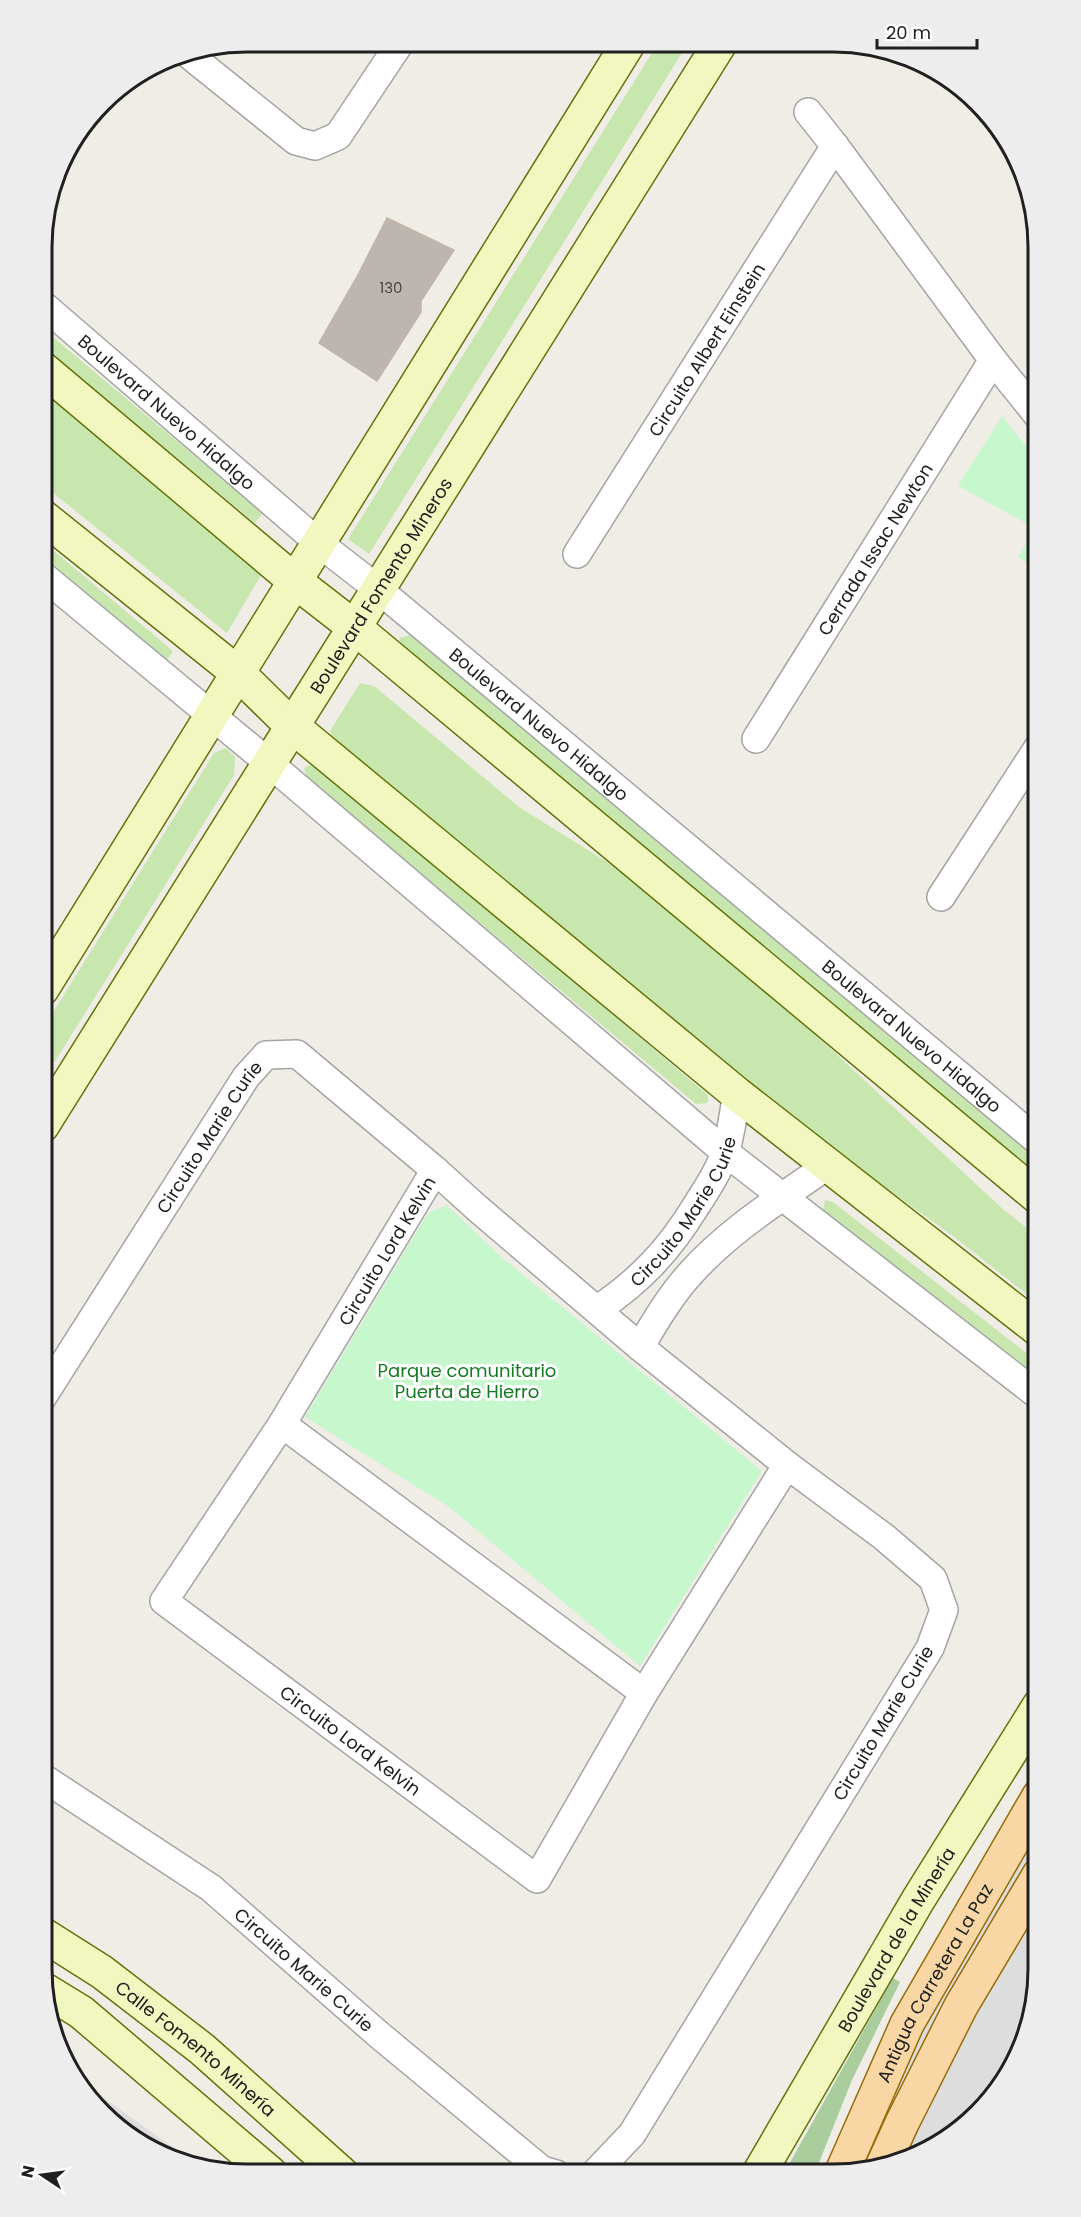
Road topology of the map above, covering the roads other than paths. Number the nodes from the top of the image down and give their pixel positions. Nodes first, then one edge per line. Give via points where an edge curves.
1 (623, 52) edge
2 (714, 52) edge
3 (394, 53) edge
4 (196, 60) edge
5 (808, 112) dead end
6 (836, 146) junction
7 (53, 313) edge
8 (993, 360) junction
9 (53, 377) edge
10 (1028, 403) edge
11 (53, 525) edge
12 (320, 544) junction
13 (577, 554) dead end
14 (296, 582) junction
15 (53, 584) edge
16 (378, 589) junction
17 (354, 627) junction
18 (238, 674) junction
19 (212, 716) junction
20 (292, 726) junction
21 (756, 740) dead end
22 (269, 763) junction
23 (1028, 763) edge
24 (941, 897) dead end
25 (53, 972) edge
26 (737, 1094) junction
27 (52, 1109) edge
28 (1028, 1133) edge
29 (725, 1152) junction
30 (828, 1166) junction
31 (435, 1170) junction
32 (1028, 1189) edge
33 (781, 1197) junction
34 (598, 1309) junction
35 (1028, 1321) edge
36 (640, 1347) junction
37 (52, 1382) edge
38 (1028, 1388) edge
39 (282, 1424) junction
40 (787, 1465) junction
41 (644, 1693) junction
42 (1028, 1724) edge
43 (52, 1784) edge
44 (1028, 1815) edge
45 (1028, 1893) edge
46 (52, 1940) edge
47 (55, 1996) edge
48 (886, 2157) edge
49 (259, 2164) edge
50 (331, 2164) edge
51 (535, 2164) edge
52 (604, 2164) edge
53 (764, 2164) edge
54 (846, 2164) edge

1 - 12 street
2 - 16 street, Boulevard Fomento Mineros
3 - 4 street via 338,136 315,146 296,141
5 - 6 street
6 - 8 street
6 - 13 street, Circuito Albert Einstein
7 - 12 street, Boulevard Nuevo Hidalgo
8 - 10 street
8 - 21 street, Cerrada Issac Newton
9 - 14 street
11 - 18 street
12 - 14 street
12 - 16 street, Boulevard Nuevo Hidalgo
14 - 17 street
14 - 18 street
15 - 19 street
16 - 17 street, Boulevard Fomento Mineros
16 - 28 street, Boulevard Nuevo Hidalgo
17 - 20 street, Boulevard Fomento Mineros
17 - 32 street
18 - 19 street
18 - 20 street
19 - 22 street
19 - 25 street
20 - 22 street, Boulevard Fomento Mineros
20 - 26 street
22 - 27 street, Boulevard Fomento Mineros
22 - 29 street
23 - 24 street
26 - 29 street, Circuito Marie Curie
26 - 30 street
29 - 33 street
29 - 34 street, Circuito Marie Curie via 715,1176 673,1243 626,1290
30 - 33 street
30 - 35 street
31 - 34 street, Circuito Marie Curie
31 - 37 street, Circuito Marie Curie via 297,1054 266,1055 246,1077
31 - 39 street, Circuito Lord Kelvin
33 - 36 street via 737,1230 690,1274
33 - 38 street
34 - 36 street, Circuito Marie Curie
36 - 40 street, Circuito Marie Curie
39 - 41 street
39 - 41 street, Circuito Lord Kelvin via 164,1601 537,1879
40 - 41 street, Circuito Lord Kelvin
40 - 52 street, Circuito Marie Curie via 933,1579 944,1610 930,1648 632,2134
42 - 53 street, Boulevard de la Minería via 918,1900
43 - 51 street, Circuito Marie Curie via 211,1888
44 - 54 main road, Antigua Carretera La Paz via 908,2024
45 - 48 main road, Antigua Carretera La Paz via 961,2006
46 - 50 street, Calle Fomento Minería via 102,1972 202,2049
47 - 49 street via 81,2012

